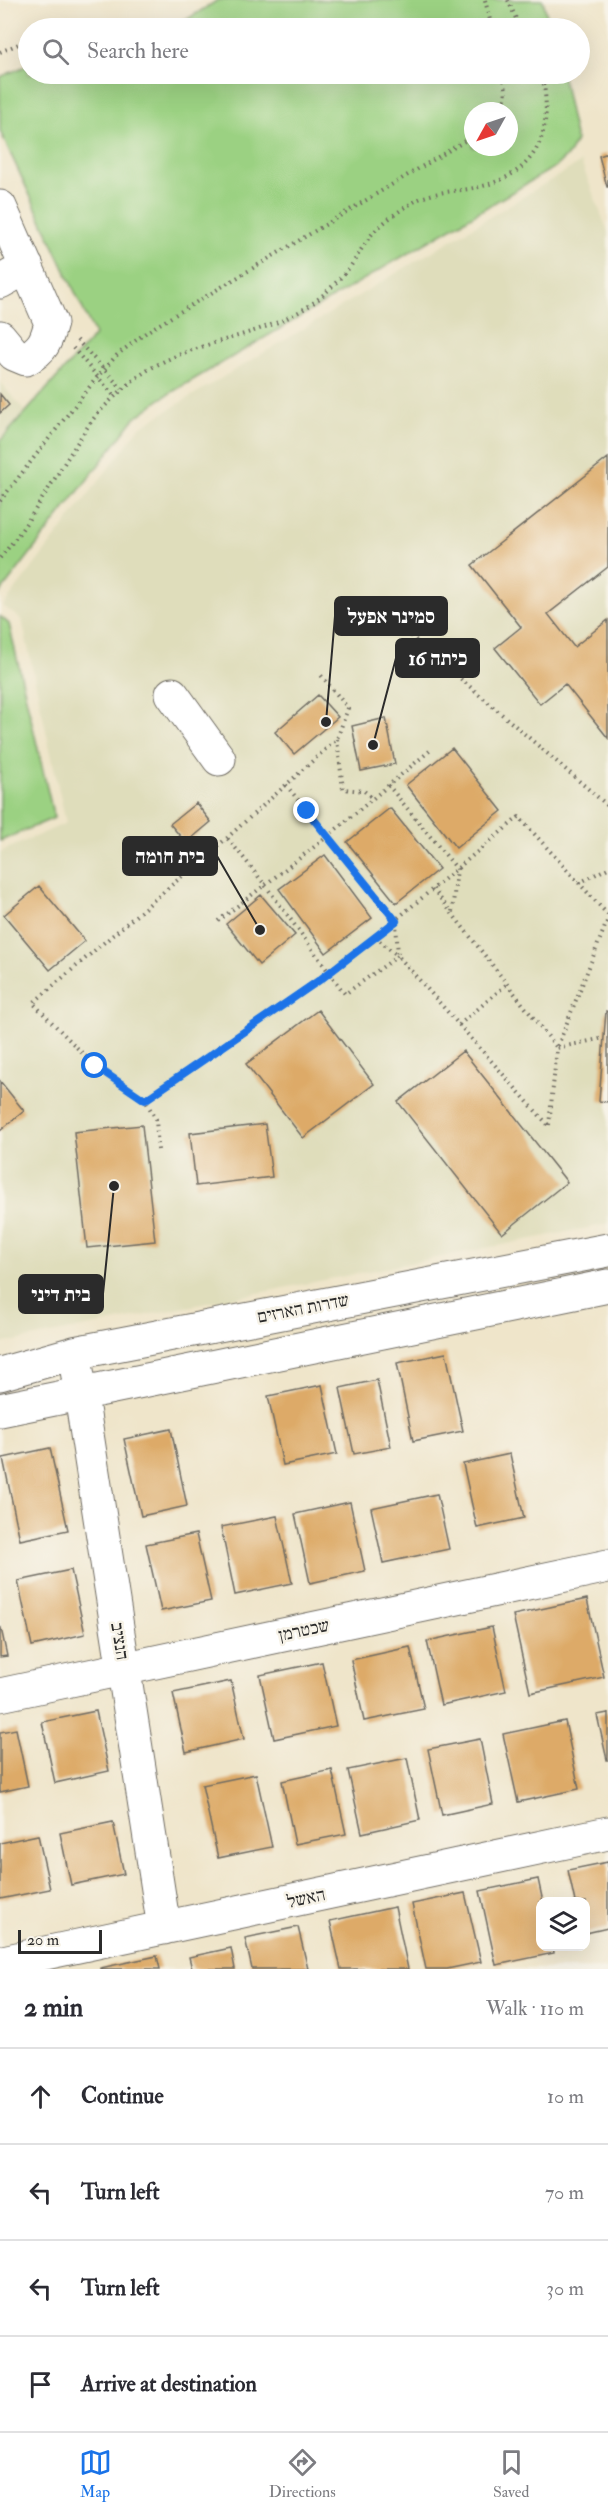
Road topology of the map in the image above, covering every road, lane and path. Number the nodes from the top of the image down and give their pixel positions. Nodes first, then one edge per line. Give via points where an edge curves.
1 (485, 0) edge
2 (508, 0) edge
3 (490, 18) edge
4 (516, 18) edge
5 (18, 44) edge
6 (0, 52) edge
7 (506, 84) edge
8 (544, 84) edge
9 (504, 102) edge
10 (464, 141) edge
11 (0, 207) edge
12 (14, 274) edge
13 (62, 330) junction
14 (0, 336) edge
15 (104, 369) junction
16 (98, 376) junction
17 (123, 390) junction
18 (116, 397) junction
19 (0, 501) edge
20 (0, 558) edge
21 (388, 616) dead end
22 (320, 674) dead end
23 (172, 694) dead end
24 (337, 738) junction
25 (433, 748) dead end
26 (219, 759) dead end
27 (286, 785) junction
28 (388, 785) junction
29 (372, 798) junction
30 (608, 806) edge
31 (327, 837) junction
32 (227, 838) junction
33 (608, 868) edge
34 (457, 869) junction
35 (266, 883) junction
36 (579, 883) junction
37 (433, 889) junction
38 (452, 912) junction
39 (608, 917) edge
40 (218, 921) dead end
41 (396, 921) junction
42 (375, 938) junction
43 (398, 956) junction
44 (329, 972) junction
45 (507, 984) junction
46 (459, 1024) junction
47 (604, 1038) dead end
48 (556, 1048) junction
49 (145, 1100) junction
50 (158, 1150) dead end
51 (597, 1251) edge
52 (605, 1296) edge
53 (74, 1353) junction
54 (0, 1374) edge
55 (81, 1392) junction
56 (0, 1410) edge
57 (608, 1566) edge
58 (125, 1668) junction
59 (0, 1695) edge
60 (608, 1833) edge
61 (164, 1928) junction
62 (3, 1962) dead end

1 - 3 path
2 - 4 path
5 - 6 path
7 - 9 path
8 - 17 path via 546,122 538,148 525,166 482,186 419,199 373,233 349,268 308,306 248,335 179,353 152,366
10 - 15 path via 148,331
11 - 12 street
12 - 13 street
13 - 14 street via 46,338 39,351 26,359 14,354
13 - 15 path
13 - 16 path
15 - 16 path
15 - 17 path
16 - 18 path
16 - 19 path
17 - 18 path
18 - 20 path via 92,420
21 - 30 path
22 - 24 path via 348,708
23 - 26 street
24 - 27 path
24 - 29 path via 343,789 364,791
25 - 28 path
27 - 31 path
27 - 32 path
28 - 29 path
28 - 34 path
29 - 31 path
31 - 35 path
31 - 41 path
32 - 35 path
32 - 49 path via 33,1003 95,1066
33 - 36 path
34 - 36 path via 519,817
34 - 37 path
34 - 38 path
35 - 40 path
35 - 44 path
36 - 39 path
37 - 38 path
37 - 41 path
38 - 45 path
39 - 48 path
41 - 42 path
41 - 43 path
42 - 43 path
42 - 44 path
43 - 44 path via 345,994
43 - 46 path
44 - 49 path
45 - 46 path
45 - 48 path
46 - 48 path via 549,1126
47 - 48 path
49 - 50 path via 156,1119
51 - 52 street
51 - 53 street, שדרות הארזים
52 - 55 street
53 - 54 street, שדרות הארזים
53 - 55 street, הנציב
55 - 56 street
55 - 58 street, הנציב
57 - 58 street, שכטרמן
58 - 59 street, שכטרמן
58 - 61 street, הנציב
60 - 61 street, האשל
61 - 62 street, האשל

